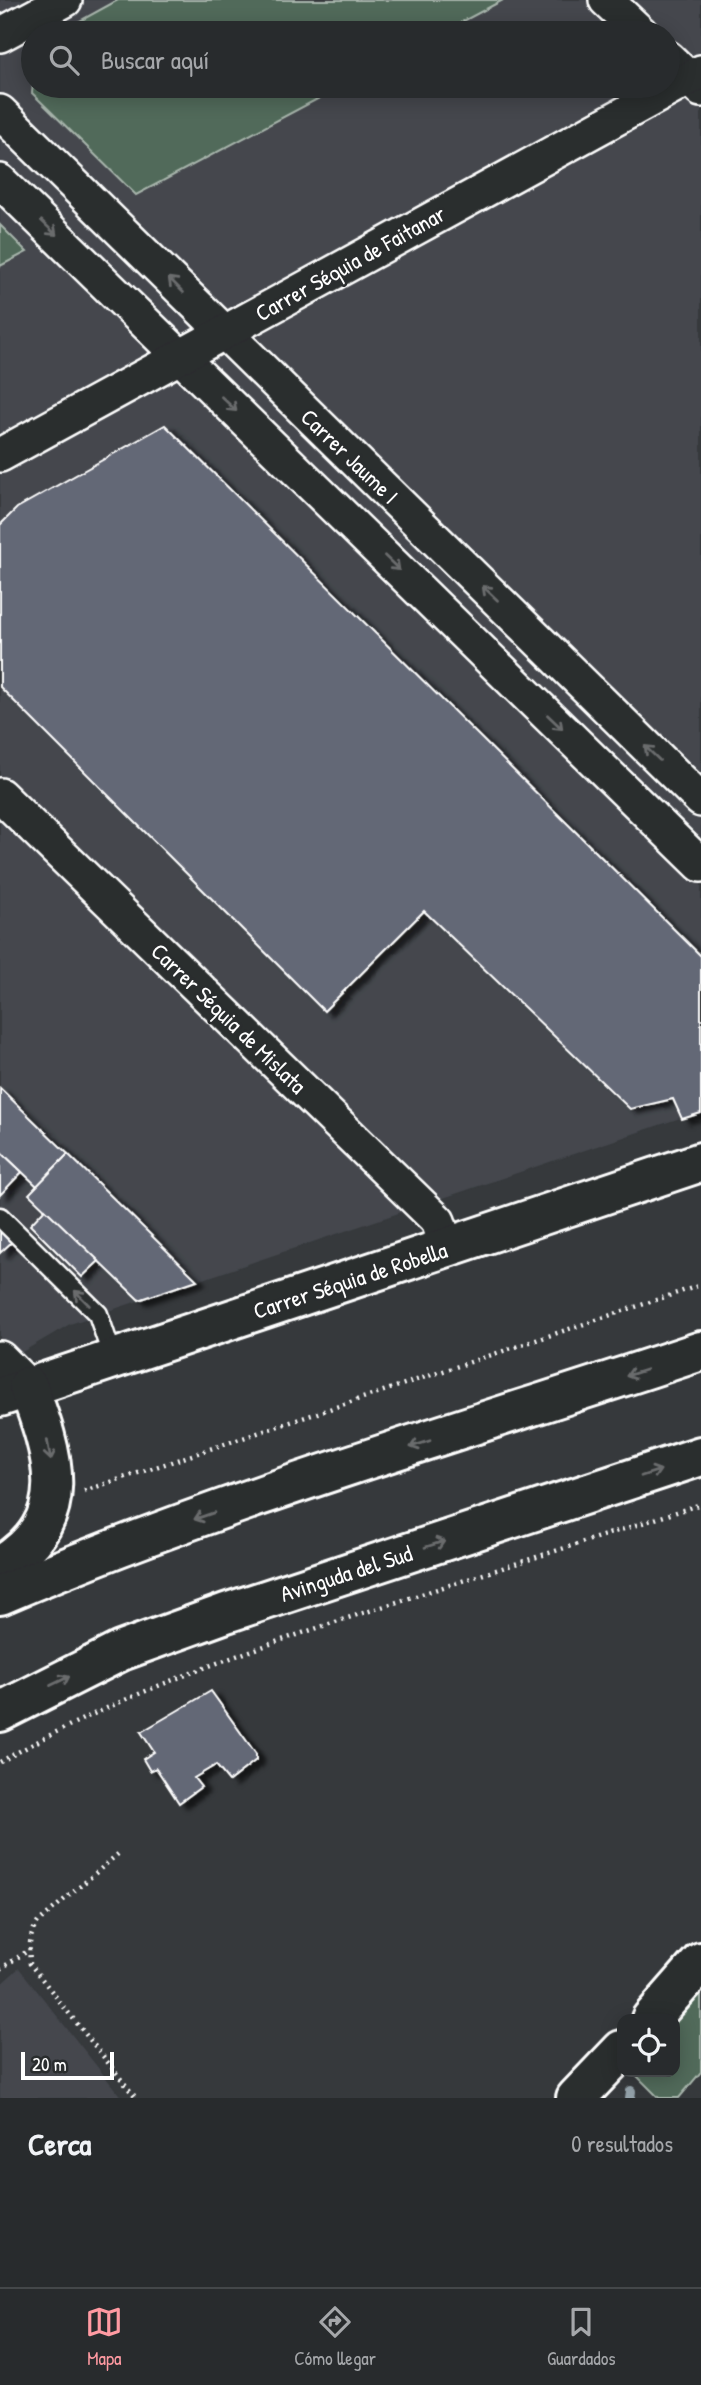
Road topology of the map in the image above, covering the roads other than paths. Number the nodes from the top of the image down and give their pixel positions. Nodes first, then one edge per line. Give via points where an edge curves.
1 (65, 0) edge
2 (606, 0) edge
3 (26, 21) edge
4 (628, 21) edge
5 (21, 24) edge
6 (0, 35) edge
7 (647, 98) edge
8 (0, 112) edge
9 (0, 181) edge
10 (225, 333) junction
11 (180, 357) junction
12 (0, 456) edge
13 (0, 795) edge
14 (701, 800) edge
15 (701, 865) edge
16 (701, 1162) edge
17 (0, 1217) edge
18 (447, 1248) junction
19 (701, 1351) edge
20 (113, 1357) junction
21 (0, 1358) edge
22 (14, 1391) edge
23 (701, 1457) edge
24 (0, 1566) edge
25 (0, 1595) edge
26 (0, 1712) edge
27 (701, 1962) edge
28 (655, 2014) edge
29 (617, 2055) edge
30 (576, 2098) edge

1 - 3 street
2 - 4 street
5 - 6 street
7 - 10 street, Carrer Séquia de Faitanar
10 -> 8 street, Carrer Jaume I
9 -> 11 street, Carrer Jaume I
10 - 11 street, Carrer Séquia de Faitanar
14 -> 10 street, Carrer Jaume I
11 - 12 street, Carrer Séquia de Faitanar
11 -> 15 street, Carrer Jaume I
13 - 18 street, Carrer Séquia de Mislata via 438,1221
16 - 18 main road, Carrer Séquia de Robella
20 -> 17 lane via 98,1314
18 - 20 main road, Carrer Séquia de Robella
19 -> 25 main road via 199,1517
20 - 22 main road, Carrer Séquia de Robella
21 - 22 street
22 -> 24 main road via 47,1436 55,1480 52,1502 36,1534
26 -> 23 main road, Avinguda del Sud via 121,1651
27 - 28 main road
29 - 30 main road

